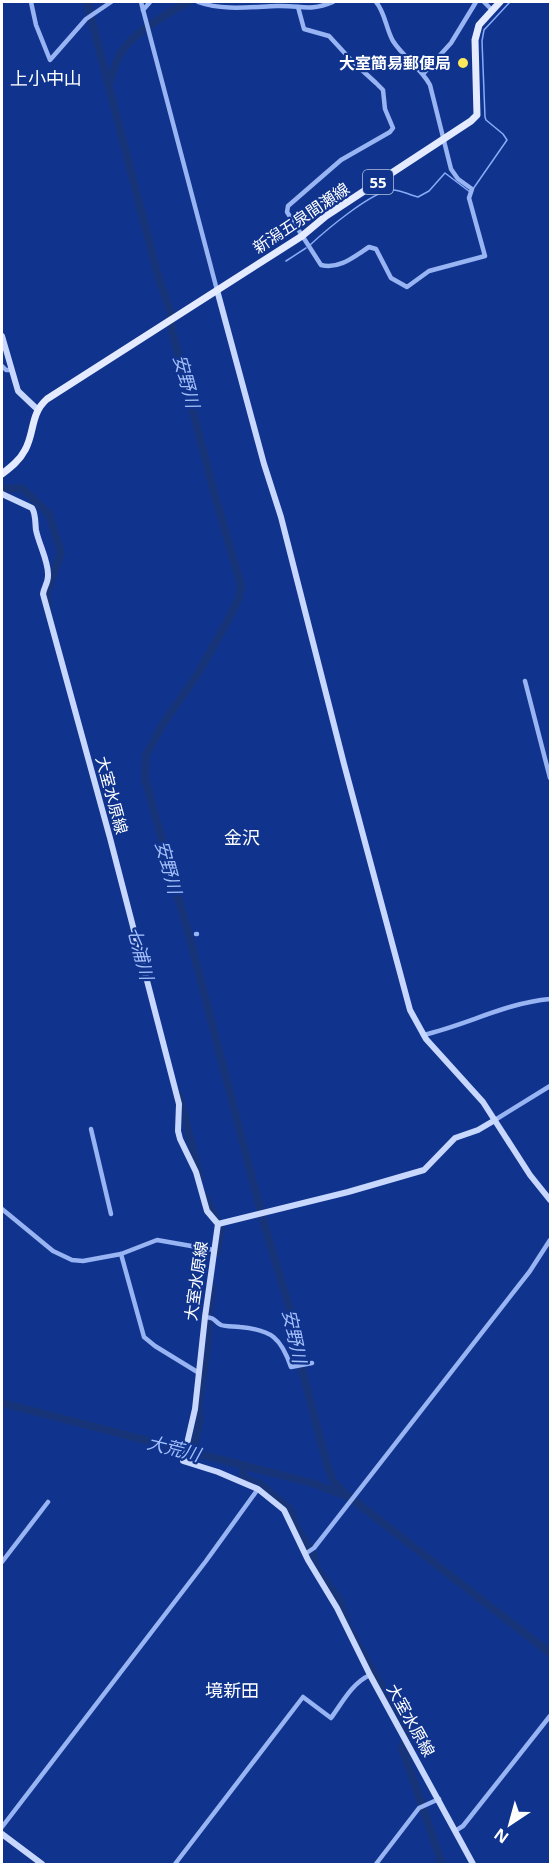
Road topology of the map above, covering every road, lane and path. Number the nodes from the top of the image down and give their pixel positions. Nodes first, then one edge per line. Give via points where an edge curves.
1 (31, 2) edge
2 (111, 2) edge
3 (141, 2) edge
4 (150, 2) edge
5 (198, 2) edge
6 (333, 2) edge
7 (376, 2) edge
8 (476, 2) edge
9 (483, 2) edge
10 (500, 2) edge
11 (298, 7) junction
12 (143, 10) junction
13 (492, 10) junction
14 (423, 74) junction
15 (443, 140) junction
16 (302, 236) junction
17 (218, 290) junction
18 (2, 336) edge
19 (2, 366) edge
20 (11, 370) junction
21 (37, 409) junction
22 (2, 474) edge
23 (2, 494) edge
24 (525, 681) dead end
25 (550, 778) edge
26 (550, 999) edge
27 (423, 1035) junction
28 (550, 1086) edge
29 (495, 1120) junction
30 (91, 1129) dead end
31 (550, 1200) edge
32 (2, 1209) edge
33 (111, 1214) dead end
34 (218, 1224) junction
35 (550, 1239) edge
36 (214, 1250) junction
37 (121, 1254) junction
38 (205, 1317) junction
39 (310, 1363) dead end
40 (199, 1373) junction
41 (258, 1489) junction
42 (48, 1502) dead end
43 (308, 1552) junction
44 (2, 1562) edge
45 (370, 1675) junction
46 (550, 1716) edge
47 (439, 1800) junction
48 (2, 1827) edge
49 (455, 1831) junction
50 (2, 1833) edge
51 (42, 1864) edge
52 (175, 1864) edge
53 (376, 1864) edge
54 (473, 1864) edge

1 - 2 street via 50,60 86,19
3 - 12 street
4 - 12 street
5 - 11 street via 218,7
6 - 11 street via 319,8
7 - 14 street via 392,39
8 - 14 street via 451,43
9 - 13 street
10 - 13 main road, 新潟五泉間瀬線 / 55
11 - 16 street via 304,29 335,40 382,90 393,128 341,160 288,206 287,212
12 - 17 street
13 - 15 main road, 新潟五泉間瀬線 / 55 via 476,29 474,40 477,115
14 - 15 street via 430,85
15 - 16 main road, 新潟五泉間瀬線 / 55 via 326,216
15 - 16 street via 455,175 472,189 469,198 485,256 429,271 407,287 390,278 373,247 345,263 325,267
16 - 17 main road, 新潟五泉間瀬線 / 55
17 - 21 main road, 新潟五泉間瀬線 / 55
17 - 27 main road via 407,1002
18 - 20 main road
19 - 20 street
20 - 21 main road via 18,390
21 - 22 main road via 25,452
23 - 34 main road, 大室水原線 via 34,511 49,573 43,594 179,1104 178,1131 207,1211
24 - 25 street
26 - 27 street via 500,1008
27 - 29 main road
28 - 29 street
29 - 31 main road
29 - 34 main road via 455,1138 424,1170
30 - 33 street
32 - 37 street via 53,1251 72,1260
34 - 36 main road, 大室水原線
35 - 43 street via 530,1271
36 - 37 street via 157,1240
36 - 38 main road, 大室水原線
37 - 40 street via 146,1340
38 - 39 street via 220,1324 266,1332 284,1346 291,1367
38 - 40 main road, 大室水原線
40 - 41 main road, 大室水原線 via 183,1461
41 - 43 main road, 大室水原線 via 284,1510
41 - 48 street
42 - 44 street
43 - 45 main road, 大室水原線
45 - 47 main road, 大室水原線
45 - 52 street via 362,1678 331,1718 303,1697
46 - 49 street
47 - 49 main road, 大室水原線
47 - 53 street via 419,1808
49 - 54 main road, 大室水原線
50 - 51 main road

